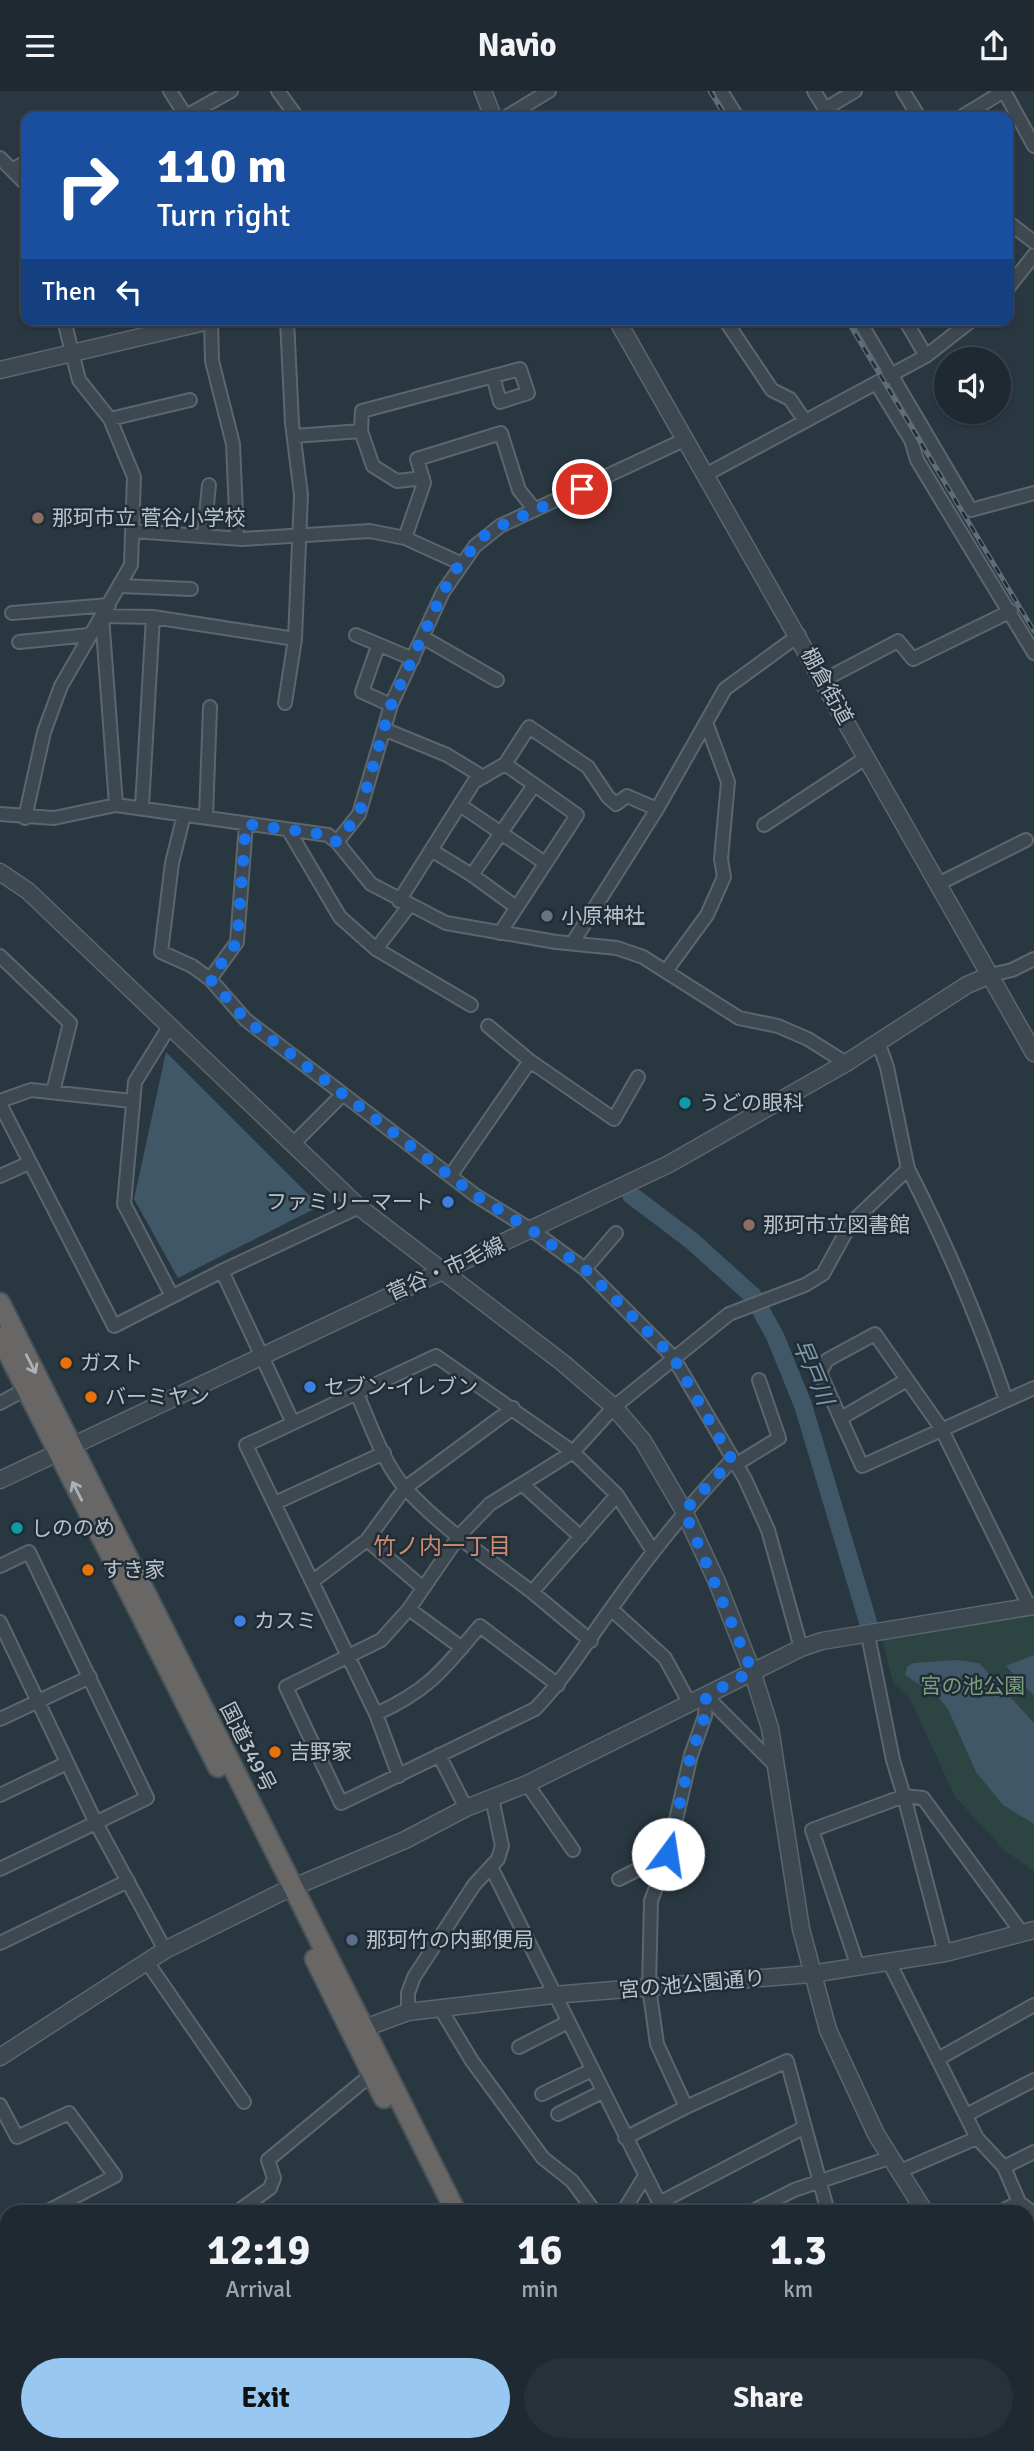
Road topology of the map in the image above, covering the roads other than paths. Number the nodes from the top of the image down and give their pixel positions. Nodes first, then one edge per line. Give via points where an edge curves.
1 (170, 91) edge
2 (231, 91) edge
3 (278, 91) edge
4 (483, 91) edge
5 (550, 91) edge
6 (721, 91) edge
7 (814, 91) edge
8 (855, 91) edge
9 (903, 91) edge
10 (183, 112) edge
11 (195, 112) edge
12 (293, 112) edge
13 (491, 112) edge
14 (514, 112) edge
15 (734, 112) edge
16 (916, 112) edge
17 (969, 112) edge
18 (1034, 146) edge
19 (0, 158) edge
20 (21, 165) edge
21 (12, 170) junction
22 (21, 179) edge
23 (1013, 226) edge
24 (1034, 243) edge
25 (1034, 255) edge
26 (1013, 282) edge
27 (65, 326) edge
28 (164, 326) edge
29 (212, 326) edge
30 (287, 326) edge
31 (620, 326) edge
32 (729, 326) edge
33 (863, 326) edge
34 (908, 326) edge
35 (964, 326) edge
36 (71, 354) junction
37 (926, 356) junction
38 (0, 370) edge
39 (892, 375) junction
40 (493, 376) dead end
41 (876, 383) junction
42 (190, 400) dead end
43 (110, 419) junction
44 (805, 421) junction
45 (361, 431) junction
46 (294, 436) junction
47 (686, 439) junction
48 (707, 474) junction
49 (423, 478) junction
50 (209, 485) dead end
51 (1034, 493) edge
52 (535, 510) junction
53 (133, 531) junction
54 (204, 535) junction
55 (298, 535) junction
56 (237, 538) junction
57 (405, 538) junction
58 (460, 563) junction
59 (121, 586) junction
60 (191, 589) dead end
61 (105, 610) junction
62 (1011, 611) junction
63 (12, 613) dead end
64 (153, 617) junction
65 (89, 635) junction
66 (356, 635) dead end
67 (799, 635) junction
68 (424, 638) junction
69 (295, 639) junction
70 (19, 642) dead end
71 (378, 646) junction
72 (1034, 653) edge
73 (413, 659) junction
74 (497, 680) dead end
75 (824, 680) junction
76 (285, 703) dead end
77 (391, 705) junction
78 (209, 707) dead end
79 (707, 725) junction
80 (386, 730) junction
81 (867, 757) junction
82 (505, 764) junction
83 (483, 777) junction
84 (534, 785) junction
85 (116, 804) junction
86 (460, 805) junction
87 (142, 807) junction
88 (657, 809) junction
89 (0, 814) edge
90 (184, 815) junction
91 (206, 817) junction
92 (25, 818) junction
93 (246, 824) junction
94 (764, 825) dead end
95 (289, 831) junction
96 (502, 833) junction
97 (1027, 840) dead end
98 (337, 842) junction
99 (431, 851) junction
100 (545, 863) junction
101 (0, 872) edge
102 (471, 875) junction
103 (938, 884) junction
104 (404, 904) junction
105 (516, 907) junction
106 (500, 933) junction
107 (573, 943) junction
108 (376, 949) junction
109 (0, 956) edge
110 (1034, 959) edge
111 (666, 971) junction
112 (990, 975) junction
113 (210, 979) junction
114 (471, 1006) dead end
115 (488, 1026) dead end
116 (169, 1027) junction
117 (878, 1041) junction
118 (1034, 1053) edge
119 (530, 1061) junction
120 (846, 1063) junction
121 (638, 1077) dead end
122 (53, 1092) junction
123 (343, 1094) junction
124 (132, 1101) junction
125 (0, 1102) edge
126 (292, 1145) junction
127 (29, 1163) junction
128 (908, 1169) junction
129 (451, 1175) junction
130 (0, 1176) edge
131 (359, 1207) junction
132 (533, 1231) junction
133 (616, 1233) dead end
134 (444, 1269) junction
135 (585, 1269) junction
136 (222, 1271) junction
137 (172, 1296) junction
138 (0, 1303) edge
139 (0, 1337) edge
140 (261, 1354) junction
141 (673, 1357) junction
142 (759, 1380) dead end
143 (907, 1380) junction
144 (1034, 1388) edge
145 (26, 1389) junction
146 (357, 1394) junction
147 (1006, 1400) junction
148 (0, 1403) edge
149 (614, 1407) junction
150 (513, 1408) junction
151 (841, 1419) junction
152 (293, 1423) junction
153 (941, 1428) junction
154 (64, 1450) junction
155 (573, 1452) junction
156 (384, 1453) junction
157 (733, 1463) junction
158 (0, 1480) edge
159 (522, 1484) junction
160 (405, 1488) junction
161 (617, 1495) junction
162 (275, 1503) junction
163 (684, 1511) junction
164 (459, 1536) junction
165 (581, 1537) junction
166 (367, 1540) junction
167 (653, 1551) junction
168 (0, 1566) edge
169 (313, 1581) junction
170 (422, 1587) junction
171 (532, 1592) junction
172 (1032, 1606) edge
173 (409, 1609) junction
174 (611, 1609) junction
175 (0, 1622) edge
176 (868, 1635) junction
177 (4, 1640) edge
178 (591, 1641) junction
179 (801, 1647) junction
180 (461, 1648) junction
181 (348, 1657) junction
182 (752, 1671) junction
183 (90, 1677) junction
184 (558, 1685) junction
185 (706, 1696) junction
186 (38, 1701) junction
187 (690, 1705) junction
188 (376, 1714) junction
189 (0, 1719) edge
190 (439, 1755) junction
191 (67, 1763) junction
192 (775, 1765) junction
193 (399, 1776) junction
194 (527, 1784) junction
195 (0, 1795) edge
196 (904, 1796) junction
197 (492, 1798) junction
198 (466, 1808) junction
199 (96, 1823) junction
200 (573, 1850) dead end
201 (668, 1854) junction
202 (491, 1867) junction
203 (0, 1869) edge
204 (619, 1879) dead end
205 (128, 1881) junction
206 (288, 1890) junction
207 (1028, 1932) edge
208 (0, 1943) edge
209 (164, 1950) junction
210 (944, 1953) junction
211 (147, 1962) junction
212 (890, 1963) junction
213 (858, 1967) junction
214 (811, 1974) junction
215 (649, 1987) junction
216 (553, 1995) junction
217 (1034, 2005) edge
218 (440, 2008) junction
219 (408, 2012) junction
220 (568, 2022) junction
221 (357, 2030) junction
222 (519, 2047) dead end
223 (0, 2057) edge
224 (938, 2059) junction
225 (592, 2070) junction
226 (372, 2074) junction
227 (1034, 2080) edge
228 (603, 2092) junction
229 (542, 2094) dead end
230 (244, 2102) dead end
231 (0, 2105) edge
232 (686, 2107) junction
233 (558, 2114) dead end
234 (965, 2115) junction
235 (805, 2127) junction
236 (625, 2138) junction
237 (977, 2138) junction
238 (1034, 2152) edge
239 (894, 2165) junction
240 (1004, 2167) junction
241 (645, 2176) junction
242 (820, 2181) junction
243 (1019, 2202) junction
244 (59, 2205) edge
245 (247, 2205) edge
246 (438, 2205) edge
247 (452, 2205) edge
248 (591, 2205) edge
249 (627, 2205) edge
250 (660, 2205) edge
251 (665, 2205) edge
252 (767, 2205) edge
253 (826, 2205) edge
254 (920, 2205) edge
255 (1013, 2205) edge
256 (1023, 2205) edge

1 - 10 street
2 - 11 street
3 - 12 street
4 - 13 street
5 - 14 street
6 - 15 street
7 - 8 street via 825,109
9 - 16 street
17 - 18 street via 1004,91
19 - 21 street
20 - 21 street
21 - 22 street
23 - 24 street
25 - 26 street
27 - 36 street
28 - 36 street
29 - 56 street via 212,361 233,444
30 - 46 street
31 - 47 street, 棚倉街道
32 - 44 street via 772,390 790,399
33 - 39 street
34 - 37 street
35 - 37 street
36 - 38 street
36 - 43 street via 79,380
37 - 39 street
39 - 41 street
39 - 51 street via 971,510
40 - 45 street via 362,411
41 - 44 street
41 - 62 street via 911,440 917,460
42 - 43 street
43 - 53 street via 134,477
44 - 48 street
45 - 46 street
45 - 49 street via 373,466 397,481
46 - 55 street via 301,495
47 - 48 street, 棚倉街道
47 - 52 street
48 - 67 street, 棚倉街道
49 - 52 street via 417,459 501,433 519,490
49 - 57 street
50 - 54 street
52 - 58 street via 485,535
53 - 54 street
53 - 59 street via 131,565
54 - 56 street
55 - 56 street
55 - 57 street via 370,531
55 - 69 street
57 - 58 street
58 - 68 street
59 - 60 street
59 - 61 street
61 - 63 street
61 - 64 street
61 - 65 street
61 - 85 street
62 - 72 street
62 - 75 street via 913,659 898,641
64 - 69 street
64 - 87 street
65 - 70 street
65 - 92 street via 61,686 44,732
66 - 71 street
67 - 75 street, 棚倉街道
67 - 79 street via 725,689
68 - 73 street
68 - 74 street
69 - 76 street
71 - 73 street
71 - 77 street via 362,692
73 - 77 street
75 - 81 street, 棚倉街道
77 - 80 street
78 - 91 street
79 - 88 street
79 - 111 street via 728,782 721,859 724,877 707,915
80 - 83 street via 447,755
80 - 98 street via 359,814
81 - 94 street
81 - 103 street, 棚倉街道
82 - 83 street
82 - 84 street
82 - 88 street via 529,727 588,767 616,804 627,796
83 - 86 street via 474,782
84 - 96 street
84 - 100 street via 577,815
85 - 87 street
85 - 92 street via 54,818
86 - 96 street
86 - 99 street
87 - 90 street
88 - 107 street
89 - 92 street
90 - 91 street
90 - 113 street via 172,863 161,952
91 - 93 street
93 - 95 street
93 - 113 street via 237,942
95 - 98 street via 328,835
95 - 108 street via 340,917
96 - 100 street
96 - 102 street
97 - 103 street
98 - 104 street via 370,884
99 - 102 street
99 - 104 street
100 - 105 street
101 - 116 street via 28,891
102 - 105 street
103 - 112 street, 棚倉街道
104 - 106 street via 446,923
104 - 108 street
105 - 106 street
106 - 107 street
107 - 111 street via 617,948
108 - 114 street
109 - 122 street via 70,1023
110 - 112 street
111 - 120 street via 739,1018 808,1038
112 - 117 street, 菅谷・市毛線
112 - 118 street, 棚倉街道
113 - 123 street via 246,1020
115 - 119 street
116 - 124 street via 135,1082
116 - 126 street
117 - 120 street, 菅谷・市毛線
117 - 128 street
119 - 121 street via 614,1119
119 - 129 street
120 - 132 street, 菅谷・市毛線 via 669,1164
122 - 124 street
122 - 125 street via 31,1090
123 - 126 street
123 - 129 street
124 - 137 street via 124,1204
125 - 127 street
126 - 131 street
127 - 130 street
127 - 137 street via 114,1326
128 - 141 street via 851,1223 822,1274 729,1314
128 - 147 street via 976,1311
129 - 132 street
131 - 134 street
131 - 136 street
132 - 134 street, 菅谷・市毛線
132 - 135 street
133 - 135 street
134 - 140 street, 菅谷・市毛線
134 - 149 street
135 - 141 street
136 - 137 street
136 - 140 street
138 -> 154 highway, 国道349号
139 - 145 highway, 国道349号
140 - 152 street
140 - 154 street, 菅谷・市毛線
141 - 149 street
141 - 157 street
142 - 157 street via 779,1437
143 - 151 street
143 - 151 street via 875,1334 827,1360 820,1373
143 - 153 street
144 - 147 street
145 - 148 street
145 - 154 highway, 国道349号
146 - 150 street via 436,1356
146 - 152 street
146 - 156 street
147 - 153 street
149 - 155 street
149 - 163 street via 643,1441
150 - 155 street
150 - 160 street
151 - 153 street via 862,1466
152 - 162 street via 246,1445
153 - 172 street
154 - 158 street, 菅谷・市毛線
154 - 206 highway, 国道349号
155 - 159 street
155 - 161 street
156 - 160 street
156 - 162 street
157 - 163 street
157 - 179 street via 768,1530
159 - 164 street via 490,1504
159 - 165 street
160 - 164 street
160 - 166 street
161 - 165 street
161 - 167 street
162 - 169 street
163 - 167 street
163 - 182 street
164 - 170 street
164 - 171 street
165 - 171 street
166 - 169 street
166 - 170 street
167 - 174 street
168 - 183 street via 29,1552
169 - 181 street
170 - 173 street
171 - 178 street
172 - 176 street
173 - 180 street
173 - 181 street via 381,1640
174 - 178 street
174 - 187 street via 665,1658
175 - 177 street
176 - 179 street
176 - 196 street
177 - 186 street
178 - 184 street
179 - 182 street
180 - 184 street via 480,1626
180 - 188 street via 441,1674 405,1701
181 - 188 street
181 - 193 street via 286,1687 341,1803
182 - 185 street
182 - 192 street via 770,1728
183 - 186 street
183 - 199 street via 147,1798
184 - 190 street via 535,1709
185 - 187 street
185 - 192 street
185 - 201 street via 705,1716
186 - 189 street
186 - 191 street
187 - 194 street
188 - 193 street
190 - 193 street
190 - 198 street
191 - 195 street
191 - 199 street
192 - 214 street
194 - 197 street
194 - 200 street
196 - 207 street via 923,1798
196 - 210 street
196 - 213 street via 811,1830
197 - 198 street
197 - 202 street via 502,1846
198 - 206 street via 405,1840
199 - 203 street
199 - 205 street
201 - 204 street
201 - 215 street via 651,1901
202 - 216 street
202 - 219 street via 450,1918 414,1977
205 - 208 street
205 - 209 street
206 - 209 street
206 - 221 highway, 国道349号
207 - 210 street, 宮の池公園通り
209 - 211 street
210 - 212 street, 宮の池公園通り
211 - 223 street
211 - 230 street
212 - 213 street, 宮の池公園通り
212 - 224 street
213 - 214 street, 宮の池公園通り
214 - 215 street, 宮の池公園通り
214 - 239 street via 838,2055
215 - 216 street, 宮の池公園通り
215 - 232 street via 657,2044
216 - 218 street, 宮の池公園通り
216 - 220 street
217 - 224 street
218 - 219 street, 宮の池公園通り
218 - 248 street via 472,2061 543,2158 572,2181
219 - 221 street, 宮の池公園通り
220 - 222 street
220 - 225 street
221 - 226 highway, 国道349号
221 - 247 highway, 国道349号
224 - 234 street
225 - 228 street
225 - 229 street
226 - 245 street via 268,2160 275,2178 270,2188
226 - 246 highway, 国道349号
227 - 234 street
228 - 233 street
228 - 236 street
231 - 244 street via 17,2137 69,2113 115,2176
232 - 235 street via 787,2061
232 - 236 street
234 - 237 street
235 - 242 street
235 - 251 street
236 - 241 street
237 - 239 street
237 - 240 street
238 - 240 street
239 - 242 street
239 - 254 street
240 - 243 street
241 - 249 street
241 - 250 street
242 - 252 street
242 - 253 street
243 - 255 street
243 - 256 street

